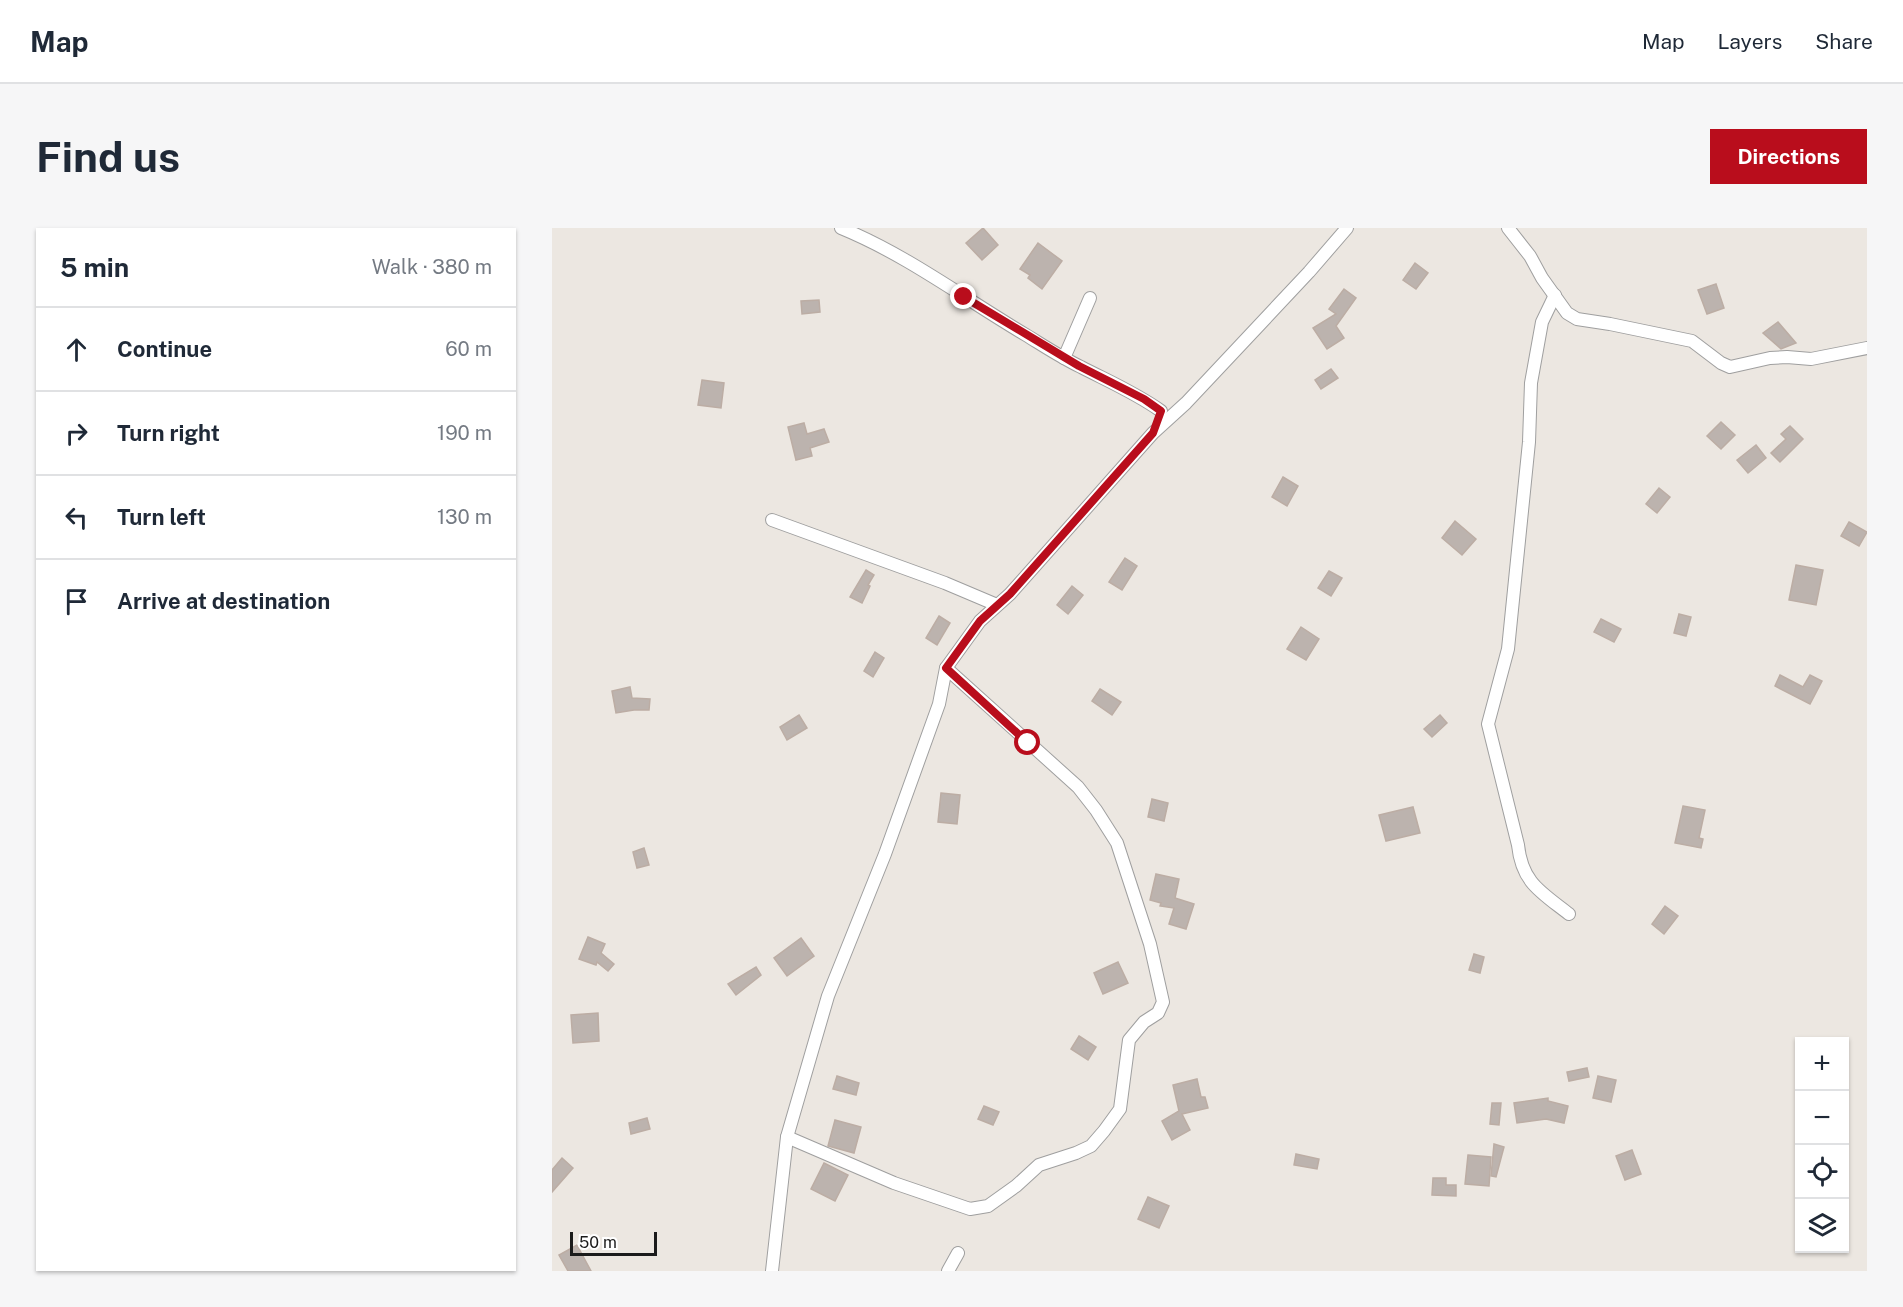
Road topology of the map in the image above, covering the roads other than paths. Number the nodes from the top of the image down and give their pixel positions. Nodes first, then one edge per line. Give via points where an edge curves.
1 (841, 228) edge
2 (1347, 228) edge
3 (1508, 228) edge
4 (1555, 295) junction
5 (1090, 298) dead end
6 (1867, 348) edge
7 (1064, 358) junction
8 (1186, 403) junction
9 (1161, 411) junction
10 (1153, 433) junction
11 (772, 520) dead end
12 (997, 605) junction
13 (946, 668) junction
14 (1569, 914) dead end
15 (788, 1137) junction
16 (958, 1253) dead end
17 (772, 1271) edge
18 (948, 1271) edge

1 - 7 street via 914,264
2 - 8 street
3 - 4 street
4 - 6 street via 1567,313 1577,319 1692,341 1730,368 1770,358 1811,359
4 - 14 street via 1542,322 1531,382 1529,442 1508,649 1488,724 1520,862 1539,890
5 - 7 street
7 - 9 street
8 - 9 street
8 - 10 street
9 - 10 street
10 - 12 street
11 - 12 street
12 - 13 street via 980,621
13 - 15 street via 939,704 828,996
13 - 15 street via 1078,787 1096,810 1117,843 1150,944 1163,1002 1158,1013 1143,1022 1129,1040 1120,1109 1104,1131 1091,1146 1039,1165 988,1206 970,1209 943,1201
15 - 17 street
16 - 18 street

